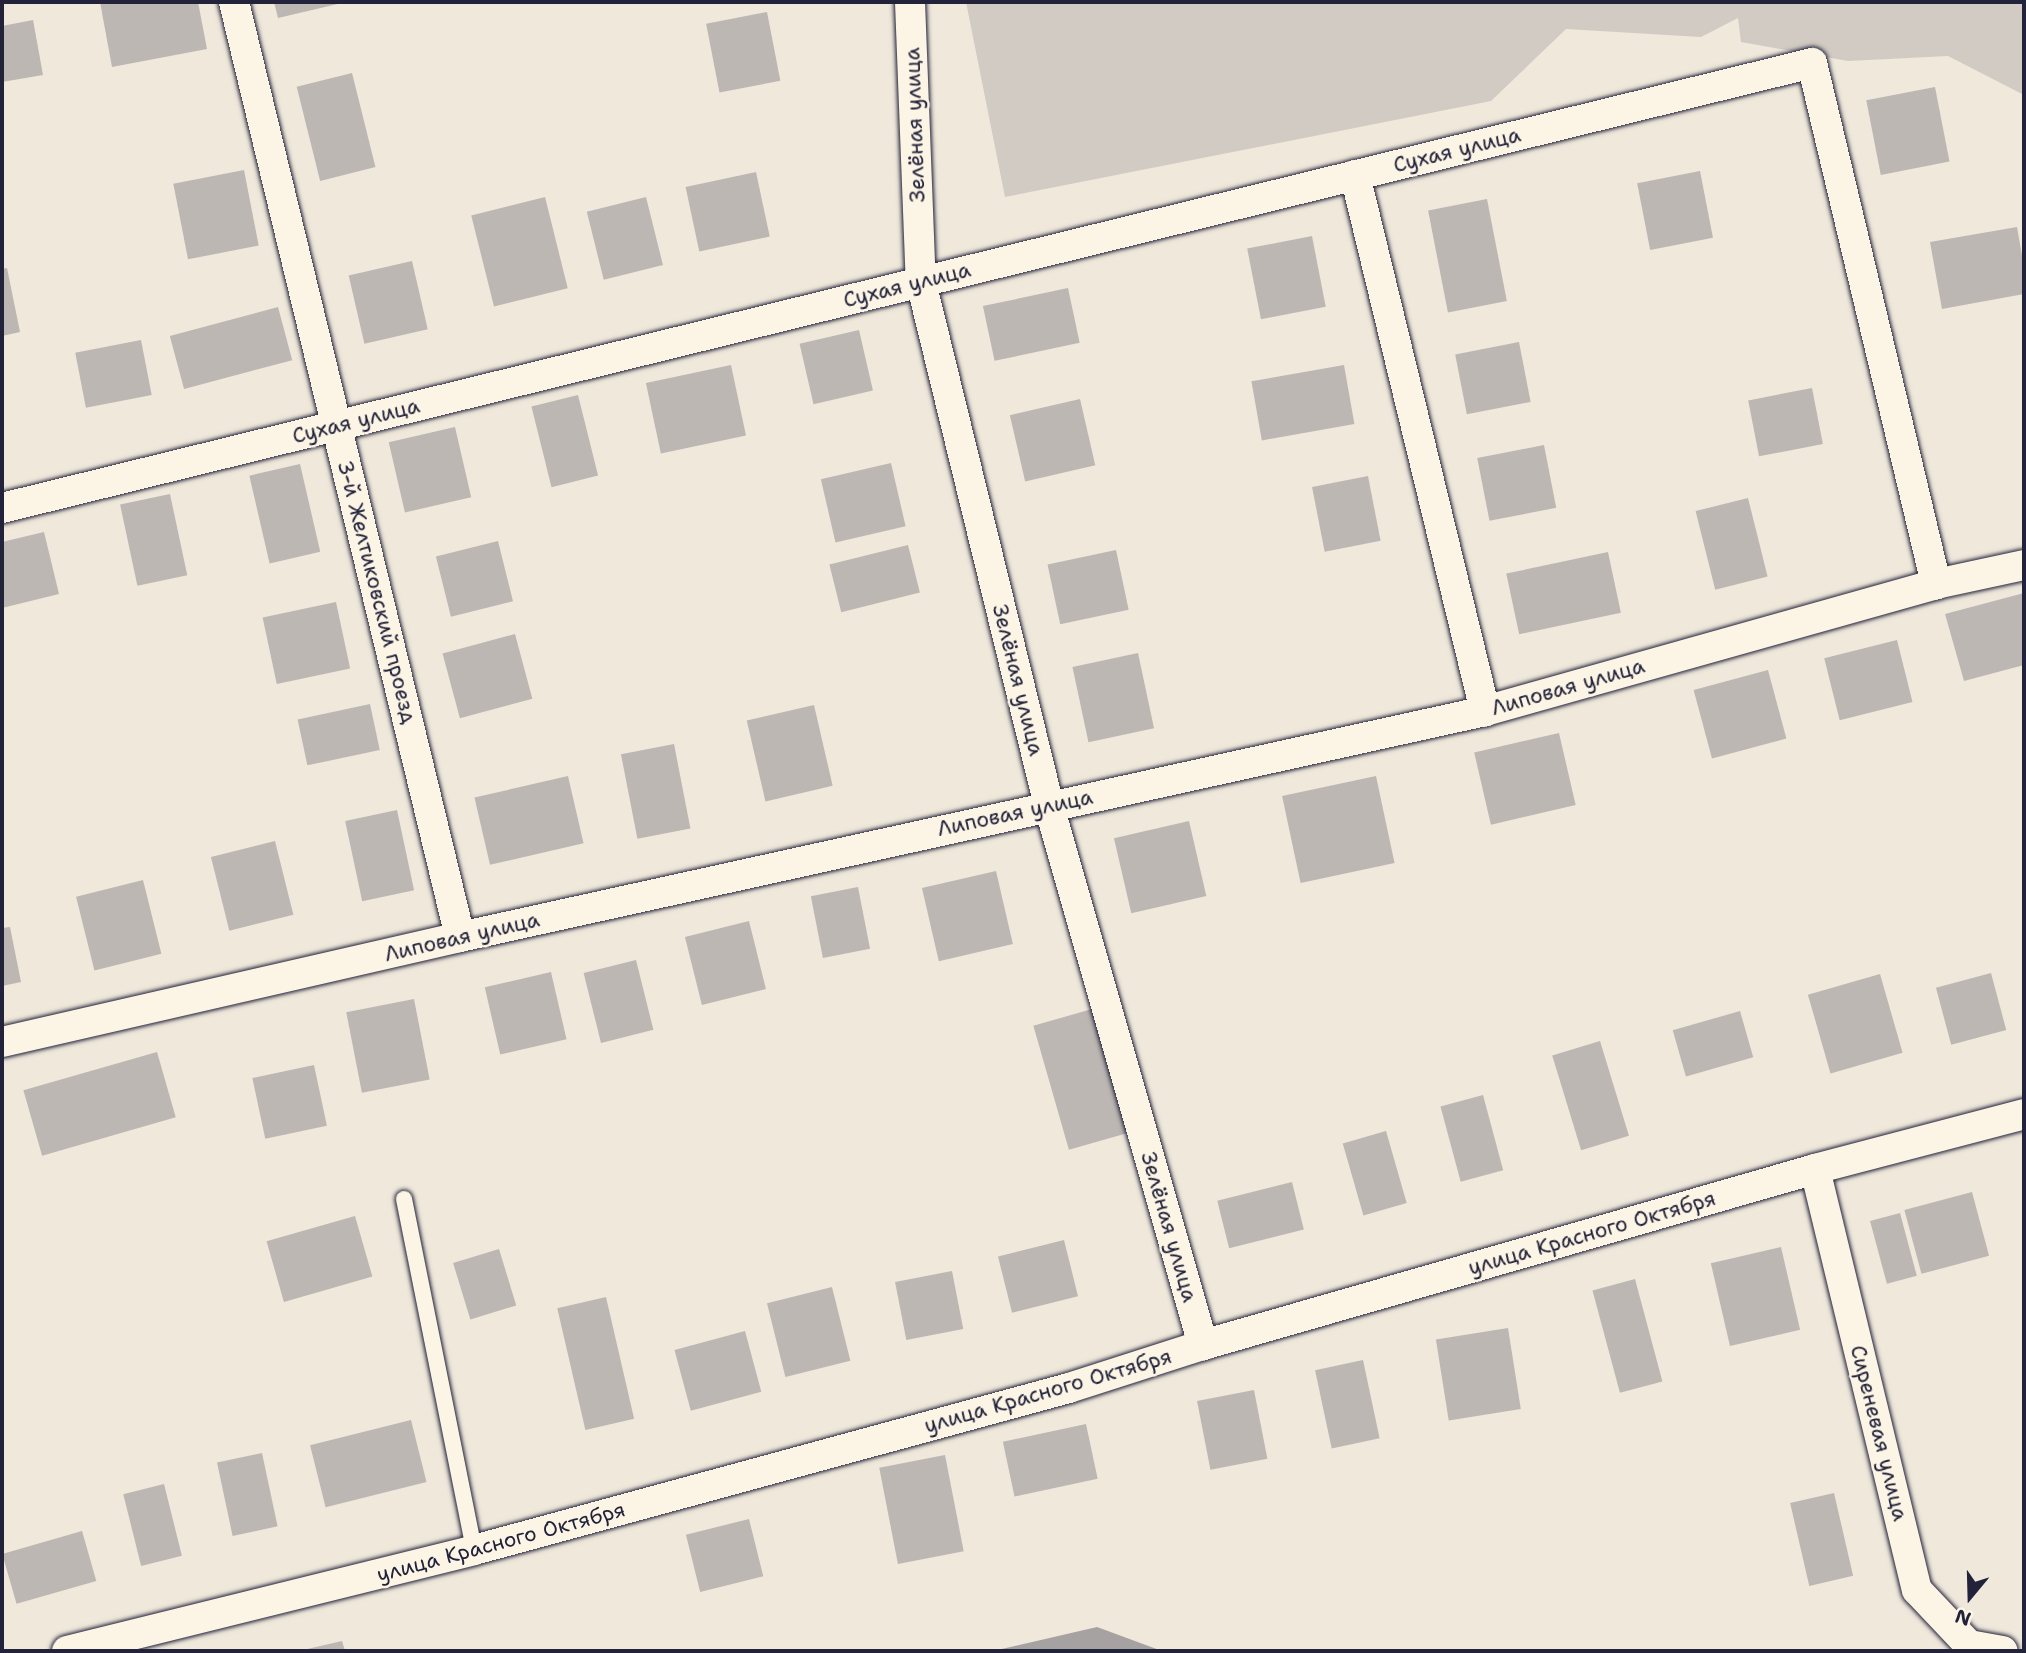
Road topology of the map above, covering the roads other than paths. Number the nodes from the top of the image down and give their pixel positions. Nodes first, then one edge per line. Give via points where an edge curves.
1 (234, 2) edge
2 (910, 2) edge
3 (1355, 175) junction
4 (921, 282) junction
5 (337, 426) junction
6 (2, 508) edge
7 (2024, 565) edge
8 (1936, 584) junction
9 (1485, 711) junction
10 (1049, 806) junction
11 (460, 937) junction
12 (2, 1042) edge
13 (2024, 1114) edge
14 (1815, 1169) junction
15 (404, 1199) dead end
16 (1203, 1345) junction
17 (474, 1550) junction
18 (67, 1651) edge
19 (2002, 1651) edge

1 - 5 street, 3-й Желтиковский проезд
2 - 4 street, Зелёная улица
3 - 4 street, Сухая улица
3 - 8 street, Сухая улица via 1812,63
3 - 9 street
4 - 5 street, Сухая улица
4 - 10 street, Зелёная улица
5 - 6 street, Сухая улица
5 - 11 street, 3-й Желтиковский проезд
7 - 8 street, Липовая улица
8 - 9 street, Липовая улица
9 - 10 street, Липовая улица
10 - 11 street, Липовая улица
10 - 16 street, Зелёная улица
11 - 12 street, Липовая улица
13 - 14 street, улица Красного Октября
14 - 16 street, улица Красного Октября
14 - 19 street, Сиреневая улица via 1917,1590 1969,1645
15 - 17 lane
16 - 17 street, улица Красного Октября via 1069,1388
17 - 18 street, улица Красного Октября

